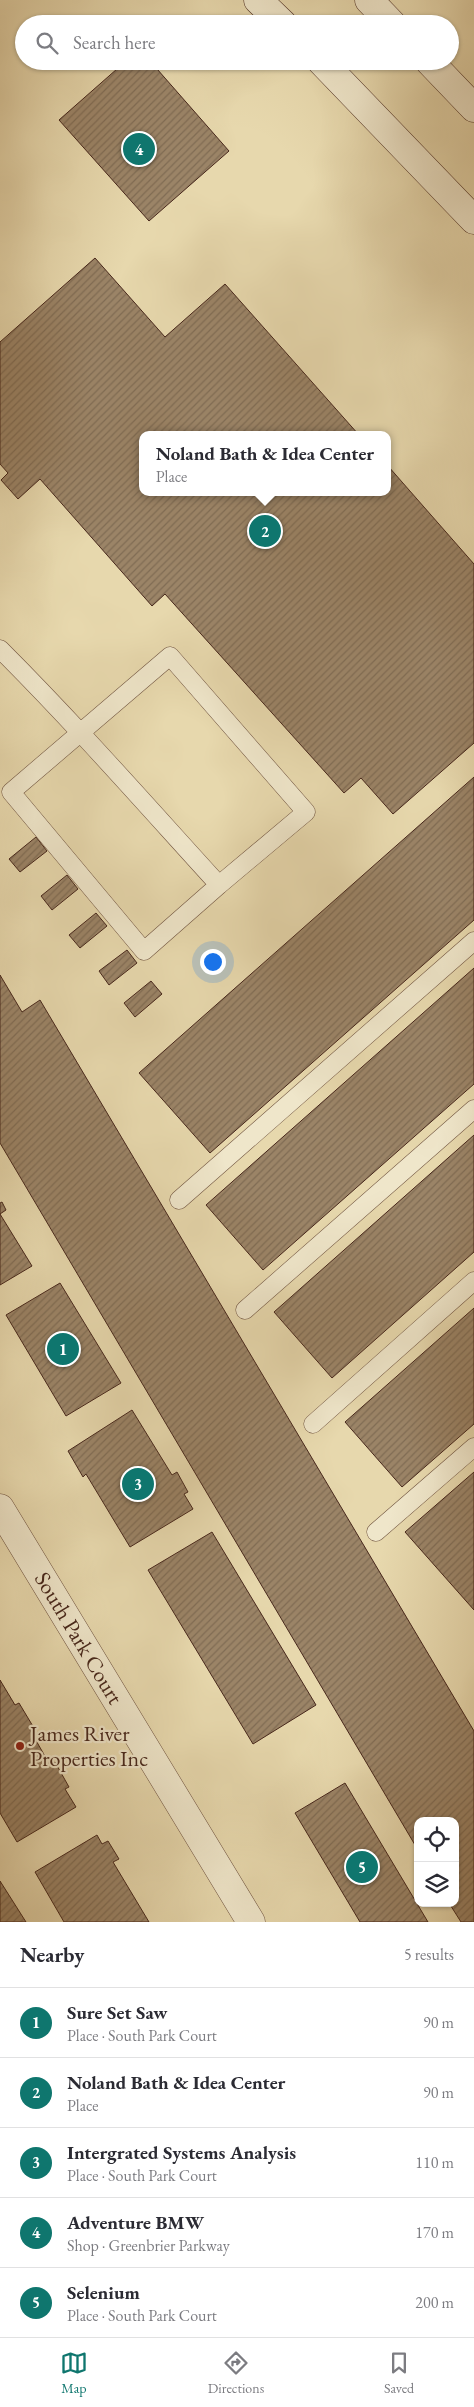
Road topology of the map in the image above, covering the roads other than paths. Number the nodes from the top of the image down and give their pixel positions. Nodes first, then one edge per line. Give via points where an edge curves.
1 (258, 0) edge
2 (369, 0) edge
3 (273, 15) edge
4 (383, 15) edge
5 (330, 70) edge
6 (438, 70) edge
7 (474, 108) edge
8 (474, 220) edge
9 (0, 649) edge
10 (81, 733) junction
11 (219, 885) junction
12 (474, 941) edge
13 (474, 1109) edge
14 (179, 1200) dead end
15 (474, 1281) edge
16 (245, 1310) dead end
17 (313, 1424) dead end
18 (474, 1447) edge
19 (0, 1508) edge
20 (376, 1532) dead end
21 (251, 1922) edge

1 - 3 street
2 - 4 street
5 - 8 street
6 - 7 street
9 - 10 lane
10 - 11 lane
10 - 11 lane via 12,792 144,951
10 - 11 lane via 170,656 306,812
12 - 14 lane
13 - 16 lane
15 - 17 lane
18 - 20 lane
19 - 21 street, South Park Court

